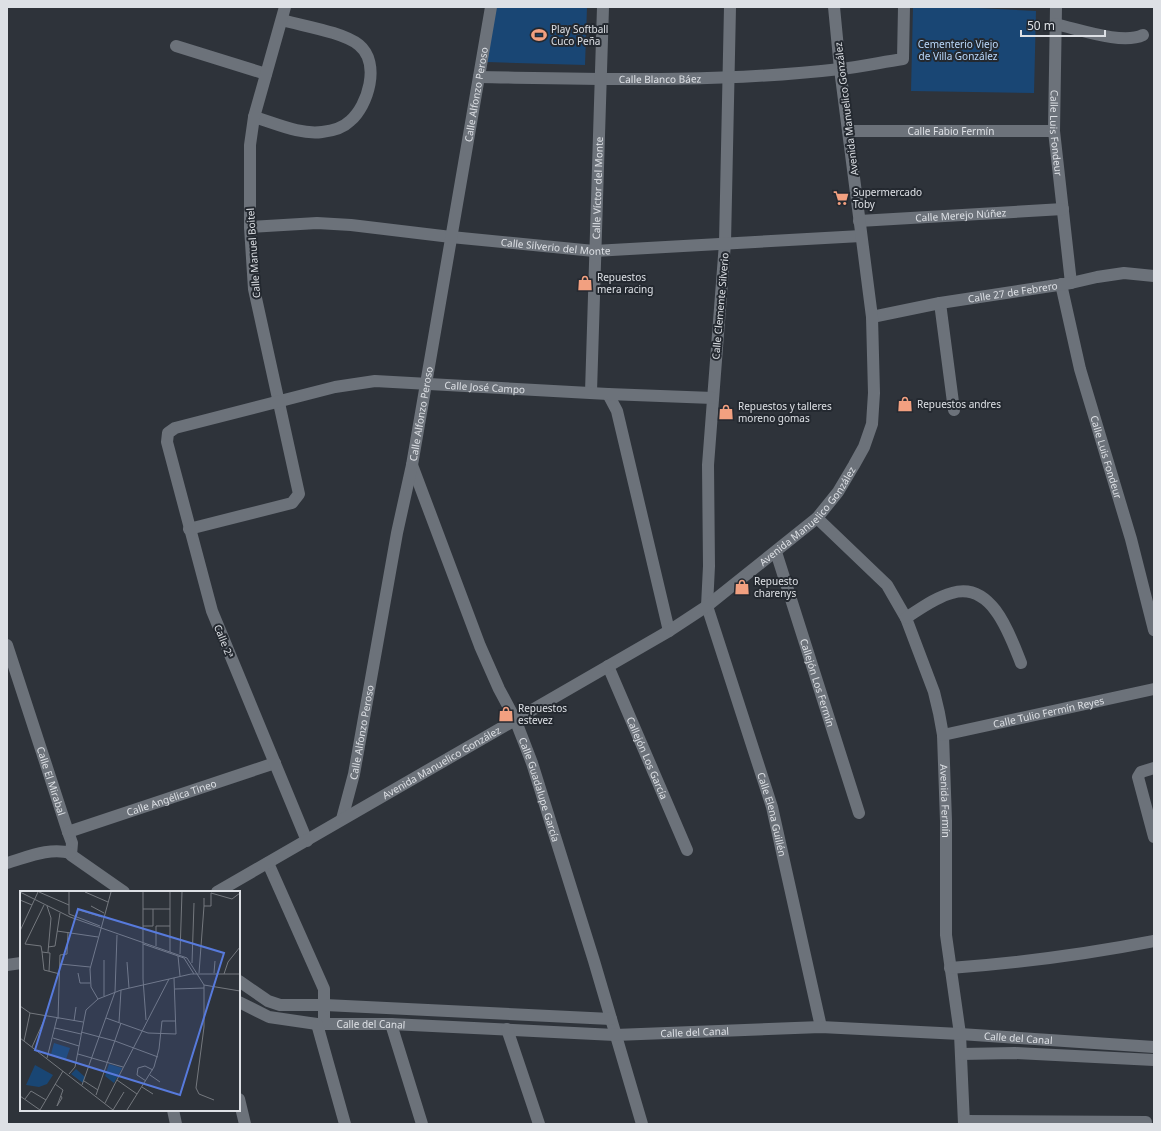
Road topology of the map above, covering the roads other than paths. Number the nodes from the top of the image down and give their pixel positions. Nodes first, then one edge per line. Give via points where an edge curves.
1 (285, 7) edge
2 (491, 7) edge
3 (603, 7) edge
4 (730, 7) edge
5 (834, 7) edge
6 (904, 7) edge
7 (1056, 7) edge
8 (282, 20) junction
9 (1056, 24) junction
10 (1143, 35) dead end
11 (176, 46) dead end
12 (840, 69) junction
13 (266, 74) junction
14 (479, 77) junction
15 (728, 77) junction
16 (600, 79) junction
17 (254, 117) junction
18 (848, 131) junction
19 (1054, 131) junction
20 (1063, 209) junction
21 (859, 221) junction
22 (250, 227) junction
23 (861, 236) junction
24 (451, 238) junction
25 (726, 243) junction
26 (594, 251) junction
27 (1154, 276) edge
28 (1066, 284) junction
29 (940, 303) junction
30 (872, 317) junction
31 (425, 385) junction
32 (591, 392) junction
33 (608, 394) junction
34 (713, 398) junction
35 (279, 401) junction
36 (954, 410) dead end
37 (168, 433) joint
38 (412, 465) junction
39 (817, 518) junction
40 (189, 529) junction
41 (776, 552) junction
42 (707, 606) junction
43 (1152, 610) edge
44 (906, 618) junction
45 (1154, 630) edge
46 (669, 631) junction
47 (7, 645) edge
48 (1021, 663) dead end
49 (608, 666) junction
50 (1154, 689) edge
51 (515, 719) junction
52 (942, 735) junction
53 (275, 763) junction
54 (1154, 768) edge
55 (859, 813) dead end
56 (342, 819) junction
57 (68, 832) junction
58 (1154, 837) edge
59 (307, 841) junction
60 (687, 850) dead end
61 (71, 853) junction
62 (7, 863) edge
63 (268, 863) junction
64 (122, 891) edge
65 (219, 891) edge
66 (1154, 942) edge
67 (20, 963) edge
68 (7, 965) edge
69 (950, 968) junction
70 (240, 982) edge
71 (240, 1002) edge
72 (325, 1005) junction
73 (611, 1019) junction
74 (321, 1024) junction
75 (391, 1024) junction
76 (821, 1027) junction
77 (507, 1029) junction
78 (615, 1034) junction
79 (960, 1034) junction
80 (1154, 1047) edge
81 (961, 1054) junction
82 (1154, 1060) edge
83 (240, 1103) edge
84 (173, 1111) edge
85 (1146, 1122) dead end
86 (964, 1123) edge
87 (176, 1124) edge
88 (245, 1124) edge
89 (345, 1124) edge
90 (422, 1124) edge
91 (539, 1124) edge
92 (642, 1124) edge

1 - 8 street, Calle Manuel Boitel
2 - 14 street, Calle Alfonzo Peroso
3 - 16 street, Calle Víctor del Monte
4 - 15 street, Calle Clemente Silverio
5 - 12 street, Avenida Manuelico González
6 - 12 street, Calle Blanco Báez via 902,59
7 - 9 street, Calle Luis Fondeur
8 - 13 street, Calle Manuel Boitel
8 - 17 street via 350,39 361,46 371,66 365,99 349,123 324,132 306,132
9 - 10 street via 1121,39
9 - 19 street, Calle Luis Fondeur
11 - 13 street
12 - 15 street, Calle Blanco Báez
12 - 18 street, Avenida Manuelico González
13 - 17 street, Calle Manuel Boitel
14 - 16 street, Calle Blanco Báez
14 - 24 street, Calle Alfonzo Peroso
15 - 16 street, Calle Blanco Báez
15 - 25 street, Calle Clemente Silverio
16 - 26 street, Calle Víctor del Monte
17 - 22 street, Calle Manuel Boitel via 250,145
18 - 19 street, Calle Fabio Fermín
18 - 21 street, Avenida Manuelico González
19 - 20 street, Calle Luis Fondeur
20 - 21 street, Calle Merejo Núñez
20 - 28 street, Calle Luis Fondeur
21 - 23 street, Avenida Manuelico González
22 - 24 street, Calle Silverio del Monte via 317,223
22 - 35 street, Calle Manuel Boitel via 254,289
23 - 25 street, Calle Silverio del Monte
23 - 30 street, Avenida Manuelico González
24 - 26 street, Calle Silverio del Monte
24 - 31 street, Calle Alfonzo Peroso
25 - 26 street, Calle Silverio del Monte
25 - 34 street, Calle Clemente Silverio
26 - 32 street, Calle Víctor del Monte
27 - 28 street, Calle 27 de Febrero via 1124,273
28 - 29 street, Calle 27 de Febrero
28 - 43 street, Calle Luis Fondeur via 1080,370
29 - 30 street, Calle 27 de Febrero
29 - 36 street
30 - 39 street, Avenida Manuelico González via 874,400 871,428 838,492
31 - 32 street, Calle José Campo
31 - 35 street, Calle José Campo via 375,381 335,387
31 - 38 street, Calle Alfonzo Peroso
32 - 33 street, Calle José Campo
33 - 34 street, Calle José Campo
33 - 46 street via 617,411
34 - 42 street, Calle Clemente Silverio via 708,465
35 - 37 street, Calle José Campo via 175,428
35 - 40 street, Calle Manuel Boitel via 299,489 297,498 292,503 282,506
37 - 40 street, Calle 2ª via 167,442
38 - 51 street, Calle Guadalupe García via 480,646
38 - 56 street, Calle Alfonzo Peroso via 354,774
39 - 41 street, Avenida Manuelico González
39 - 44 street, Avenida Fermín via 887,585
40 - 53 street, Calle 2ª via 212,611
41 - 42 street, Avenida Manuelico González
41 - 55 street, Callejón Los Fermín
42 - 46 street, Avenida Manuelico González
42 - 76 street, Calle Elena Guillén via 772,807
43 - 45 street, Calle Luis Fondeur
44 - 48 street via 951,593 968,591 978,594 993,607 1006,627
44 - 52 street, Avenida Fermín via 934,692
46 - 49 street, Avenida Manuelico González
47 - 57 street, Calle El Mirabal
49 - 51 street, Avenida Manuelico González
49 - 60 street, Callejón Los García
50 - 52 street, Calle Tulio Fermín Reyes
51 - 56 street, Avenida Manuelico González
51 - 73 street, Calle Guadalupe García via 532,763
52 - 69 street, Avenida Fermín via 946,821 946,935
53 - 57 street, Calle Angélica Tineo
53 - 59 street, Calle 2ª
54 - 58 street via 1141,772 1138,777
56 - 59 street, Avenida Manuelico González
57 - 61 street, Calle El Mirabal via 72,845
59 - 63 street, Avenida Manuelico González
61 - 62 street via 50,850
61 - 64 street via 76,860
63 - 65 street, Avenida Manuelico González
63 - 72 street via 324,989
66 - 69 street via 1011,963
67 - 68 street
69 - 79 street, Avenida Fermín
70 - 72 street via 268,1001 280,1005
71 - 74 street, Calle del Canal via 269,1017
72 - 73 street
72 - 74 street
73 - 78 street, Calle Guadalupe García
74 - 75 street, Calle del Canal
74 - 89 street
75 - 77 street, Calle del Canal
75 - 90 street
76 - 78 street, Calle del Canal
76 - 79 street, Calle del Canal
77 - 78 street, Calle del Canal
77 - 91 street
78 - 92 street, Calle Guadalupe García
79 - 80 street, Calle del Canal
79 - 81 street, Avenida Fermín
81 - 82 street via 1015,1053
81 - 86 street, Avenida Fermín
83 - 88 street
84 - 87 street
85 - 86 street

